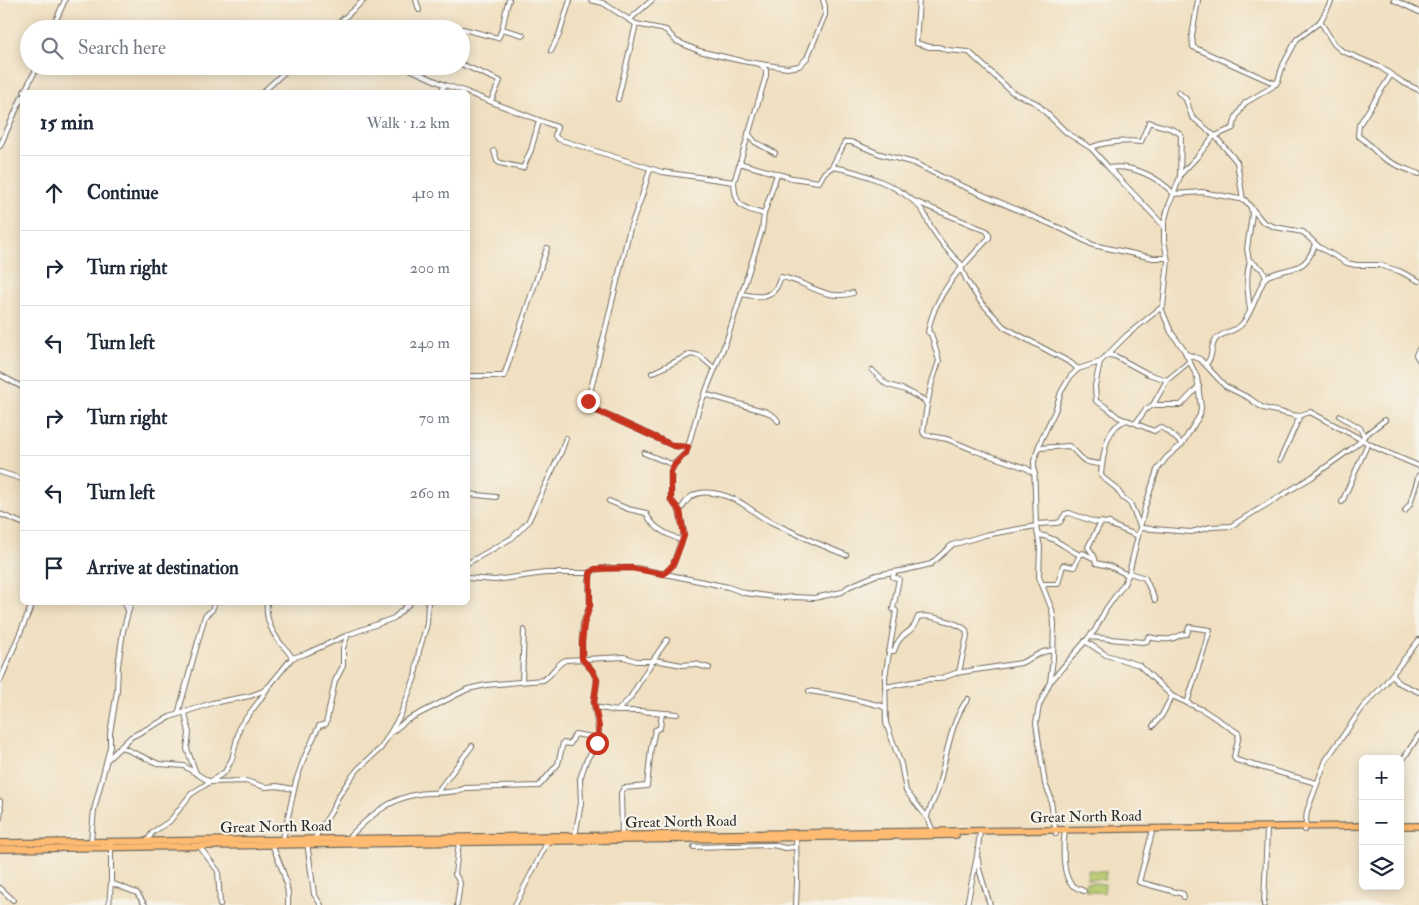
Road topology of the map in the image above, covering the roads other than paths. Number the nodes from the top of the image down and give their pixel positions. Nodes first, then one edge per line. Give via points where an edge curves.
1 (65, 0) edge
2 (364, 0) edge
3 (416, 0) edge
4 (509, 0) edge
5 (570, 0) edge
6 (591, 0) edge
7 (652, 0) edge
8 (822, 0) edge
9 (919, 0) edge
10 (1198, 0) edge
11 (1332, 0) edge
12 (1394, 0) edge
13 (419, 10) dead end
14 (1419, 12) edge
15 (56, 20) edge
16 (342, 20) edge
17 (629, 20) junction
18 (1320, 22) junction
19 (636, 24) junction
20 (502, 29) junction
21 (470, 31) edge
22 (523, 35) dead end
23 (551, 51) dead end
24 (760, 64) junction
25 (470, 68) edge
26 (33, 75) edge
27 (282, 75) edge
28 (423, 75) edge
29 (1391, 75) junction
30 (1276, 84) junction
31 (445, 85) junction
32 (25, 90) edge
33 (266, 90) edge
34 (441, 90) edge
35 (459, 90) edge
36 (1419, 90) edge
37 (1178, 92) dead end
38 (470, 94) edge
39 (618, 100) dead end
40 (20, 101) edge
41 (491, 101) junction
42 (539, 121) junction
43 (748, 133) junction
44 (1216, 136) junction
45 (0, 146) edge
46 (1091, 148) junction
47 (494, 151) dead end
48 (775, 153) dead end
49 (739, 162) junction
50 (832, 167) junction
51 (1109, 168) junction
52 (650, 169) junction
53 (777, 174) junction
54 (1180, 174) junction
55 (1419, 174) edge
56 (734, 182) junction
57 (1174, 194) junction
58 (912, 200) junction
59 (1243, 200) junction
60 (1251, 207) junction
61 (764, 214) junction
62 (1164, 226) junction
63 (1315, 244) junction
64 (547, 248) dead end
65 (1167, 258) junction
66 (1250, 260) junction
67 (961, 268) junction
68 (1266, 277) junction
69 (1419, 281) edge
70 (853, 293) dead end
71 (741, 294) junction
72 (1161, 308) junction
73 (1250, 310) junction
74 (1419, 349) edge
75 (1186, 354) junction
76 (1106, 355) junction
77 (1419, 360) edge
78 (1100, 362) junction
79 (1189, 362) junction
80 (1206, 364) junction
81 (715, 369) junction
82 (1078, 369) junction
83 (872, 370) dead end
84 (652, 373) dead end
85 (0, 375) edge
86 (470, 376) edge
87 (1167, 380) junction
88 (20, 386) edge
89 (1199, 386) junction
90 (704, 394) junction
91 (927, 405) junction
92 (1152, 405) junction
93 (1300, 416) junction
94 (1340, 416) dead end
95 (1125, 420) junction
96 (1385, 420) dead end
97 (778, 422) dead end
98 (1136, 423) junction
99 (566, 438) dead end
100 (1363, 438) junction
101 (1368, 443) junction
102 (1182, 444) junction
103 (688, 447) junction
104 (1038, 448) junction
105 (644, 453) dead end
106 (1280, 460) dead end
107 (1102, 464) junction
108 (674, 465) junction
109 (1419, 466) edge
110 (0, 472) edge
111 (1035, 474) junction
112 (1419, 475) edge
113 (20, 479) edge
114 (470, 494) edge
115 (496, 497) dead end
116 (609, 502) dead end
117 (1342, 502) dead end
118 (680, 511) junction
119 (1404, 512) dead end
120 (0, 514) edge
121 (20, 522) edge
122 (1101, 522) junction
123 (1036, 525) junction
124 (1141, 528) junction
125 (1039, 535) junction
126 (1138, 536) junction
127 (682, 541) junction
128 (1080, 555) junction
129 (846, 556) dead end
130 (1095, 559) junction
131 (470, 562) edge
132 (894, 572) junction
133 (590, 573) junction
134 (664, 573) junction
135 (1129, 574) junction
136 (470, 578) edge
137 (1042, 584) junction
138 (1155, 600) dead end
139 (32, 605) edge
140 (126, 605) edge
141 (130, 605) edge
142 (214, 605) edge
143 (267, 605) edge
144 (408, 605) edge
145 (428, 605) edge
146 (128, 611) junction
147 (524, 630) dead end
148 (347, 636) junction
149 (1089, 637) junction
150 (667, 640) dead end
151 (1419, 640) edge
152 (1085, 642) junction
153 (1053, 650) junction
154 (888, 651) junction
155 (292, 658) junction
156 (582, 659) junction
157 (654, 661) junction
158 (709, 668) dead end
159 (959, 672) junction
160 (1393, 674) junction
161 (0, 681) edge
162 (522, 682) junction
163 (1050, 682) junction
164 (885, 687) junction
165 (267, 688) junction
166 (809, 691) dead end
167 (1419, 692) edge
168 (1172, 696) junction
169 (968, 699) dead end
170 (1187, 703) junction
171 (594, 708) junction
172 (885, 708) junction
173 (617, 711) junction
174 (184, 712) junction
175 (662, 712) junction
176 (178, 714) junction
177 (677, 714) dead end
178 (1153, 726) dead end
179 (392, 732) junction
180 (1419, 734) edge
181 (598, 738) junction
182 (472, 746) dead end
183 (121, 747) junction
184 (1404, 758) edge
185 (108, 759) junction
186 (196, 773) junction
187 (210, 782) junction
188 (1316, 783) junction
189 (293, 789) junction
190 (437, 792) junction
191 (0, 801) edge
192 (927, 817) junction
193 (0, 818) edge
194 (1404, 827) edge
195 (1419, 827) edge
196 (1359, 828) edge
197 (1305, 829) junction
198 (1153, 830) junction
199 (1267, 830) junction
200 (1056, 832) junction
201 (1065, 832) junction
202 (934, 833) junction
203 (980, 833) junction
204 (622, 835) junction
205 (796, 835) junction
206 (348, 838) junction
207 (575, 838) junction
208 (283, 839) junction
209 (91, 841) junction
210 (147, 841) junction
211 (309, 841) junction
212 (548, 841) junction
213 (458, 842) junction
214 (0, 843) edge
215 (111, 844) junction
216 (272, 845) junction
217 (199, 846) junction
218 (694, 847) dead end
219 (796, 847) junction
220 (0, 849) edge
221 (977, 856) junction
222 (111, 883) junction
223 (0, 888) edge
224 (1084, 891) dead end
225 (1184, 897) dead end
226 (13, 900) dead end
227 (109, 905) edge
228 (145, 905) edge
229 (220, 905) edge
230 (288, 905) edge
231 (321, 905) edge
232 (457, 905) edge
233 (514, 905) edge
234 (796, 905) edge
235 (967, 905) edge
236 (990, 905) edge
237 (1264, 905) edge

1 - 15 street
2 - 16 street
3 - 13 street
4 - 20 street
5 - 23 street
6 - 17 street via 603,3
7 - 17 street
8 - 24 street via 825,15 805,62 792,68
9 - 46 street via 916,43 969,52 1012,92 1036,104 1067,133
10 - 30 street via 1192,36 1194,47
11 - 18 street
12 - 14 street
17 - 19 street
18 - 29 street via 1338,48
18 - 30 street via 1297,39
19 - 24 street via 666,30 676,41 709,54
19 - 39 street
20 - 21 street via 498,38
20 - 22 street
24 - 43 street via 766,70 766,76
25 - 41 street via 500,81
26 - 32 street
27 - 33 street
28 - 31 street
29 - 36 street
29 - 55 street via 1359,125 1358,136 1381,156
30 - 44 street via 1245,103 1232,128
31 - 34 street
31 - 35 street
37 - 44 street via 1186,99 1192,117
38 - 41 street
40 - 45 street
41 - 42 street
42 - 47 street via 523,168 500,163
42 - 52 street via 557,127 555,136 558,139
43 - 48 street via 755,142
43 - 49 street
44 - 54 street
44 - 59 street via 1237,162
46 - 51 street
46 - 54 street via 1131,140 1141,142 1148,122 1176,130 1181,135
49 - 53 street
49 - 56 street
50 - 53 street via 816,182
50 - 58 street via 881,182
50 - 65 street via 844,144 851,142 914,163 1093,245
51 - 57 street via 1145,174
51 - 62 street
52 - 56 street
52 - 103 street via 625,246 588,401 591,408 636,429 674,446
53 - 61 street
54 - 57 street
56 - 61 street via 737,203
57 - 59 street via 1202,192
57 - 62 street
58 - 67 street
58 - 67 street via 988,233 989,238
59 - 60 street
60 - 63 street via 1263,222 1303,232
60 - 66 street via 1247,248
61 - 71 street
62 - 65 street
63 - 68 street via 1303,265
63 - 69 street via 1347,263 1379,265
64 - 86 street via 504,376
65 - 72 street
66 - 68 street via 1262,269
66 - 73 street via 1247,293
67 - 82 street via 980,302 1004,327
67 - 91 street via 946,286 930,321 928,332 939,361
68 - 73 street
70 - 71 street via 839,297 828,295 781,277 775,290 764,296
71 - 81 street
72 - 75 street via 1171,332
72 - 76 street
73 - 80 street via 1240,327 1215,340 1212,356
74 - 77 street via 1416,358
75 - 79 street
75 - 80 street via 1198,357
76 - 78 street
76 - 87 street
78 - 82 street
78 - 95 street via 1095,386 1096,401
79 - 87 street
79 - 89 street
80 - 93 street via 1225,386 1263,408
81 - 84 street via 700,356 691,354
81 - 90 street
82 - 104 street via 1066,383
83 - 91 street via 884,383 922,398
85 - 88 street
87 - 92 street
89 - 92 street via 1181,405
89 - 102 street via 1200,415
90 - 97 street via 768,412
90 - 103 street
91 - 111 street via 925,435 948,439
92 - 98 street
93 - 100 street via 1310,412
93 - 106 street
94 - 100 street via 1360,428
95 - 98 street
95 - 107 street via 1117,424 1108,438
96 - 100 street
98 - 102 street via 1155,431 1160,427
99 - 131 street via 528,522 512,538
100 - 101 street
100 - 124 street via 1312,477 1230,526 1191,532
101 - 109 street
101 - 117 street
102 - 124 street via 1157,470
103 - 108 street
104 - 107 street via 1069,446 1084,462
104 - 111 street
105 - 108 street
107 - 124 street via 1102,477 1130,503
108 - 118 street via 671,500
110 - 113 street
111 - 123 street
112 - 119 street via 1410,504
114 - 115 street
116 - 127 street via 646,513 653,526
118 - 127 street via 684,533
118 - 129 street via 694,495 721,495 745,505 764,519
120 - 121 street
122 - 123 street via 1067,513 1060,522
122 - 126 street
122 - 130 street via 1088,547
123 - 125 street
123 - 132 street via 952,545 931,564
124 - 126 street
125 - 128 street via 1050,537
125 - 137 street
126 - 135 street
127 - 134 street via 673,565
128 - 130 street via 1083,553
128 - 137 street via 1074,566 1063,565 1058,584
130 - 135 street via 1096,563
132 - 134 street via 872,576 840,593 814,598 745,593
132 - 154 street via 893,577 899,579
133 - 134 street via 595,569 631,568
133 - 136 street via 545,573 495,580
133 - 156 street via 590,605 582,634
135 - 138 street via 1145,578
135 - 149 street
137 - 153 street via 1054,618
139 - 161 street
140 - 146 street
141 - 146 street
142 - 176 street via 205,616
143 - 155 street via 271,627
144 - 148 street via 394,618
145 - 179 street via 428,624 419,650 415,677
146 - 185 street via 118,666
147 - 162 street
148 - 155 street
148 - 189 street via 343,666 337,675 326,724 318,728
149 - 152 street
149 - 170 street via 1143,642 1148,637 1171,639 1186,634 1189,627 1210,630
150 - 157 street
151 - 160 street
152 - 163 street
152 - 168 street via 1106,655 1138,665
153 - 159 street via 1015,665
153 - 163 street
154 - 159 street via 894,651 899,638 914,628 918,617 937,618 966,630
154 - 164 street
155 - 165 street
156 - 157 street via 624,657
156 - 162 street via 562,661 543,680
156 - 171 street via 597,680
157 - 158 street
157 - 173 street via 630,698
159 - 164 street via 939,679
160 - 167 street via 1397,682
160 - 188 street via 1344,733 1326,760
162 - 179 street via 486,684 468,690 407,720
163 - 200 street via 1041,700 1036,723
164 - 172 street
165 - 174 street via 256,694
165 - 187 street via 240,726 228,767
166 - 172 street
168 - 170 street
168 - 178 street
169 - 192 street via 959,715
170 - 188 street via 1206,711 1238,733 1236,760
171 - 173 street
171 - 181 street
172 - 192 street via 886,726 901,764 905,789
173 - 175 street
174 - 176 street
174 - 186 street via 189,733 187,749
175 - 177 street
175 - 204 street via 660,728 655,730 650,748 647,786 624,788 621,793
176 - 183 street via 139,732
179 - 211 street via 350,779
180 - 184 street
181 - 190 street via 576,734 570,744 563,743 558,764 539,786
181 - 207 street via 580,780 581,803
182 - 190 street
183 - 185 street
183 - 186 street via 159,764 180,764
185 - 209 street via 94,810
186 - 187 street
187 - 189 street via 246,781 265,787
187 - 210 street via 191,794 170,821 153,832
188 - 197 street
189 - 208 street
190 - 206 street via 407,796 392,802
191 - 193 street
192 - 202 street
194 - 195 highway
196 - 197 highway, Great North Road
197 - 199 highway, Great North Road
198 - 199 highway, Great North Road
198 - 201 highway, Great North Road
198 - 225 street via 1139,882 1183,894
199 - 237 street
200 - 201 highway, Great North Road
200 - 203 highway, Great North Road
201 - 224 street via 1064,863 1068,879
202 - 203 highway, Great North Road
202 - 205 highway, Great North Road
203 - 221 street
204 - 205 highway, Great North Road
204 - 207 highway, Great North Road
205 - 207 highway, Great North Road
205 - 219 street
206 - 207 highway, Great North Road
206 - 211 highway, Great North Road
207 - 212 highway, Great North Road
208 - 210 highway, Great North Road
208 - 211 highway, Great North Road
209 - 214 highway, Great North Road
209 - 215 highway, Great North Road
210 - 215 highway, Great North Road
211 - 213 highway, Great North Road
211 - 216 highway, Great North Road
211 - 231 street via 314,894
212 - 213 highway, Great North Road
212 - 233 street
213 - 232 street via 455,874 460,883
215 - 217 highway, Great North Road
215 - 220 highway, Great North Road
215 - 222 street
216 - 217 highway, Great North Road
216 - 230 street via 280,861
217 - 229 street via 218,871
218 - 219 street
219 - 234 street
221 - 235 street
221 - 236 street
222 - 227 street
222 - 228 street via 136,893
223 - 226 street

